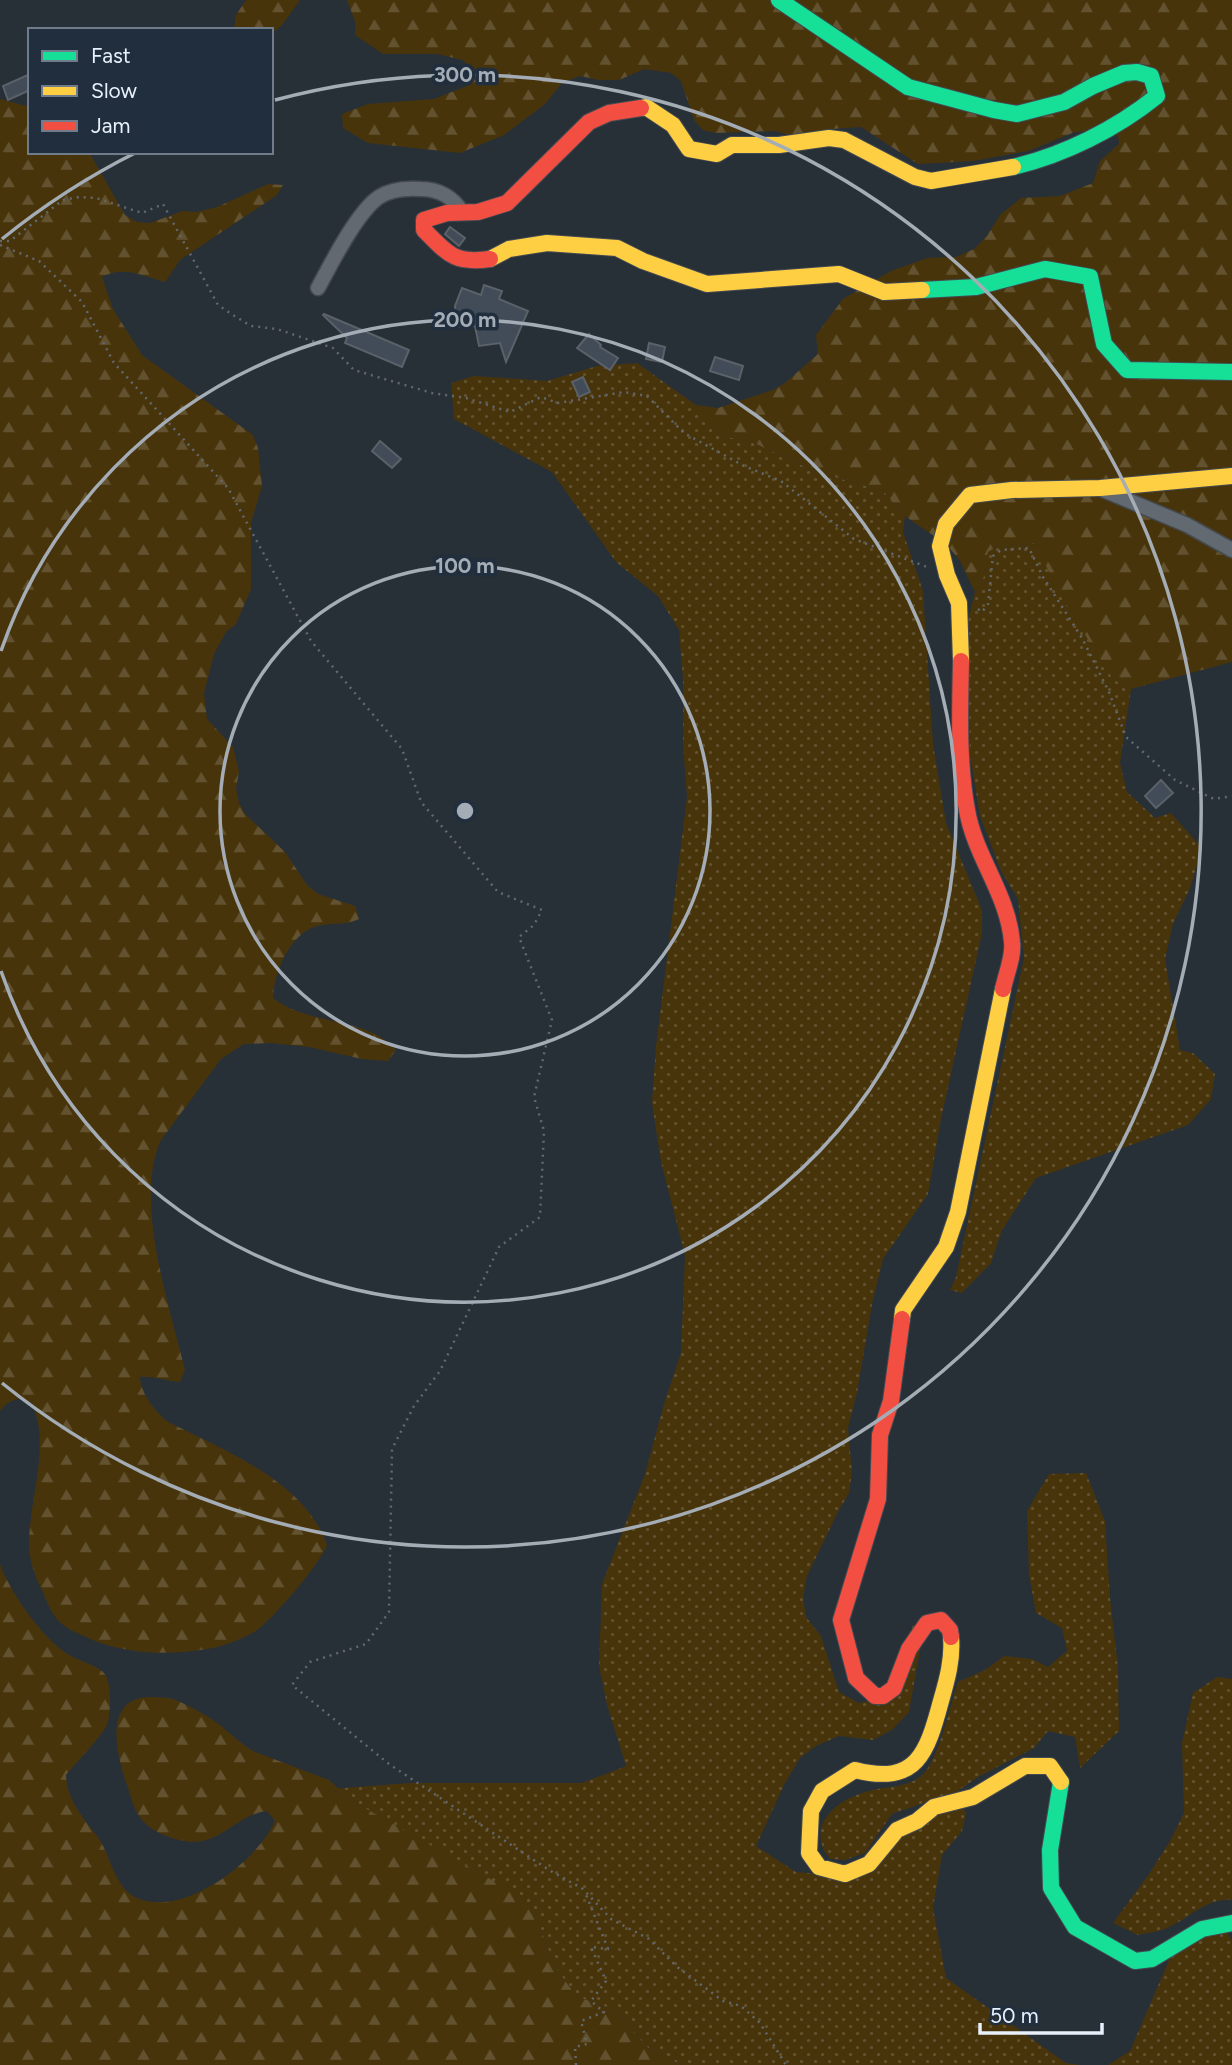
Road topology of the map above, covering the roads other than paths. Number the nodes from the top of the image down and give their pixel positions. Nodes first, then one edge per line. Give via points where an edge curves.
1 (779, 0) edge
2 (461, 212) junction
3 (318, 288) dead end
4 (1232, 372) edge
5 (1232, 476) edge
6 (1100, 488) junction
7 (1232, 550) edge
8 (1232, 1923) edge

1 - 2 street via 908,87 994,110 1017,114 1064,102 1124,73 1151,76 1157,96 1132,116 1051,156 931,181 844,140 732,145 717,154 689,149 673,125 646,107 609,113 589,122 508,204
2 - 3 street via 456,202 437,191 407,188 389,192 363,213
2 - 4 street via 424,220 424,230 451,257 470,262 547,243 617,248 707,284 839,274 884,292 976,287 1045,269 1090,277 1104,344 1127,370
5 - 6 street
6 - 7 street
6 - 8 street via 970,495 946,524 940,546 959,603 959,735 967,812 978,850 1005,906 1013,944 958,1212 946,1247 903,1310 891,1401 880,1435 878,1499 841,1620 856,1678 875,1696 894,1688 909,1649 927,1623 941,1620 950,1630 952,1648 930,1741 918,1759 900,1772 879,1776 855,1770 822,1791 811,1811 809,1853 819,1867 845,1874 869,1864 897,1830 934,1807 973,1797 1025,1766 1050,1766 1060,1783 1050,1850 1051,1888 1075,1927 1135,1961 1152,1959 1202,1929

